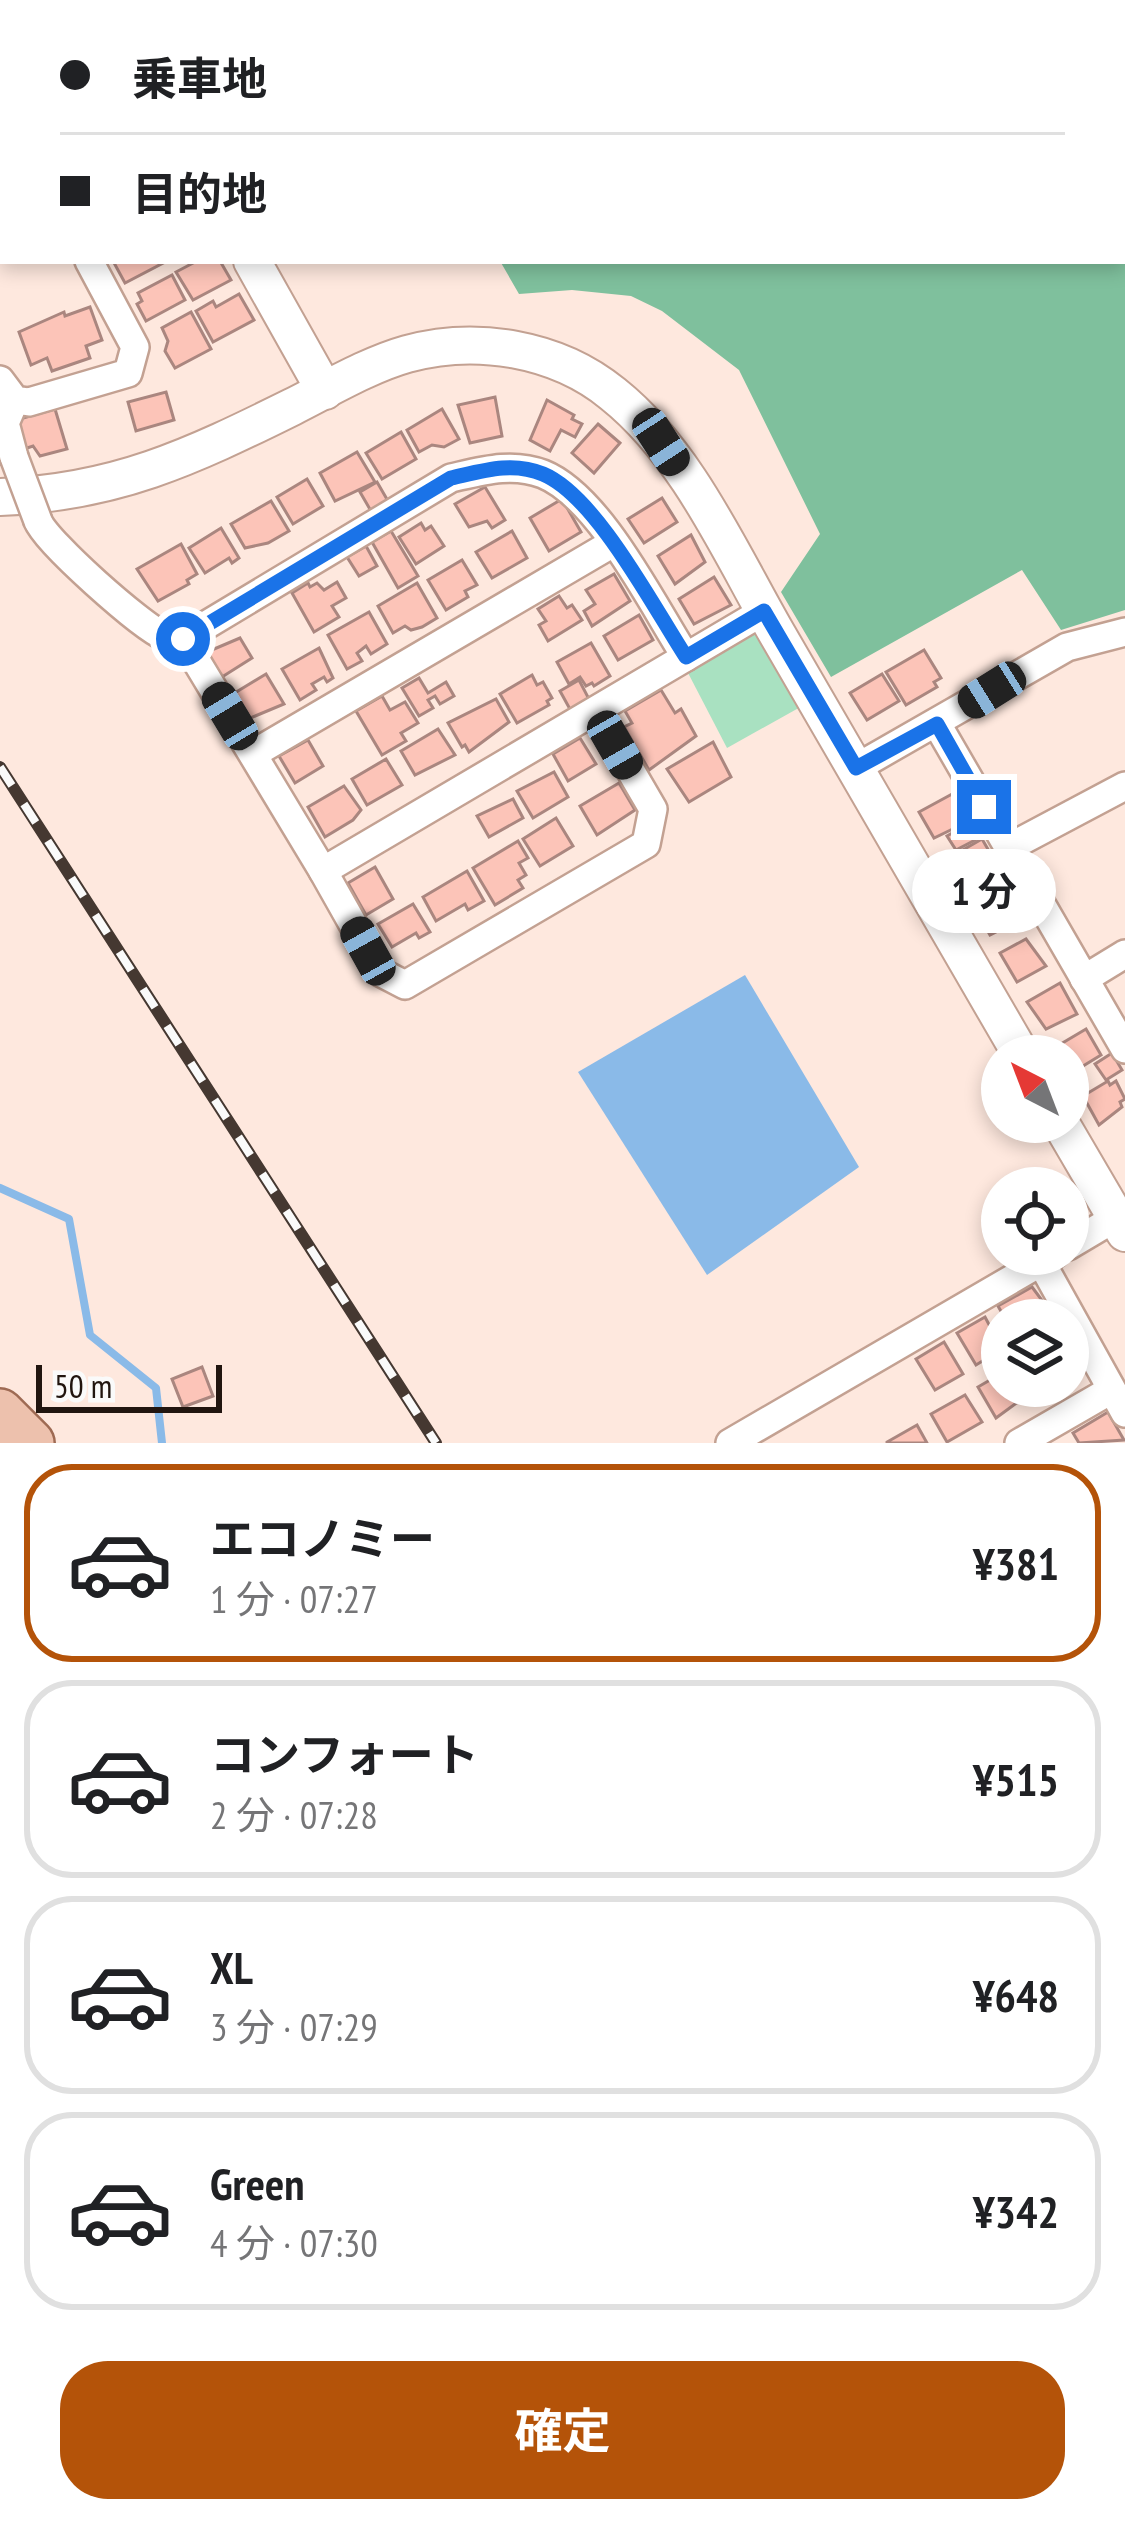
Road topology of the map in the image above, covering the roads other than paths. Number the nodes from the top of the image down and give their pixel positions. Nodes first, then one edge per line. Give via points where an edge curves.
1 (91, 264) edge
2 (254, 264) edge
3 (8, 390) edge
4 (325, 391) junction
5 (0, 497) edge
6 (613, 543) junction
7 (764, 611) junction
8 (1125, 632) edge
9 (183, 639) junction
10 (686, 657) junction
11 (597, 713) junction
12 (937, 724) junction
13 (253, 754) junction
14 (856, 768) junction
15 (1125, 786) edge
16 (1008, 848) junction
17 (323, 871) junction
18 (1125, 954) edge
19 (1084, 979) junction
20 (1010, 1035) edge
21 (1125, 1049) edge
22 (1073, 1143) edge
23 (1122, 1221) edge
24 (1089, 1236) edge
25 (1019, 1275) edge
26 (1056, 1275) edge
27 (1118, 1401) edge
28 (0, 1412) edge
29 (31, 1443) edge
30 (730, 1443) edge
31 (1019, 1443) edge

1 - 3 street via 135,347 128,373 29,401
2 - 4 street
3 - 9 street, bridge via 5,423 43,534 162,635
4 - 5 street via 148,473 87,489
4 - 7 street via 405,355 460,345 514,349 574,368 614,394 661,442
6 - 9 street via 572,494 543,474 501,466 451,478
6 - 10 street
6 - 13 street
7 - 10 street
7 - 14 street
8 - 12 street via 1067,647
9 - 13 street
10 - 11 street
11 - 17 street
11 - 17 street via 653,809 646,844 405,985 380,973
12 - 14 street
12 - 16 street
13 - 17 street
14 - 20 street
15 - 16 street
16 - 19 street
18 - 19 street
19 - 21 street
22 - 23 street
23 - 24 street
25 - 30 street
26 - 27 street
27 - 31 street
28 - 29 main road

